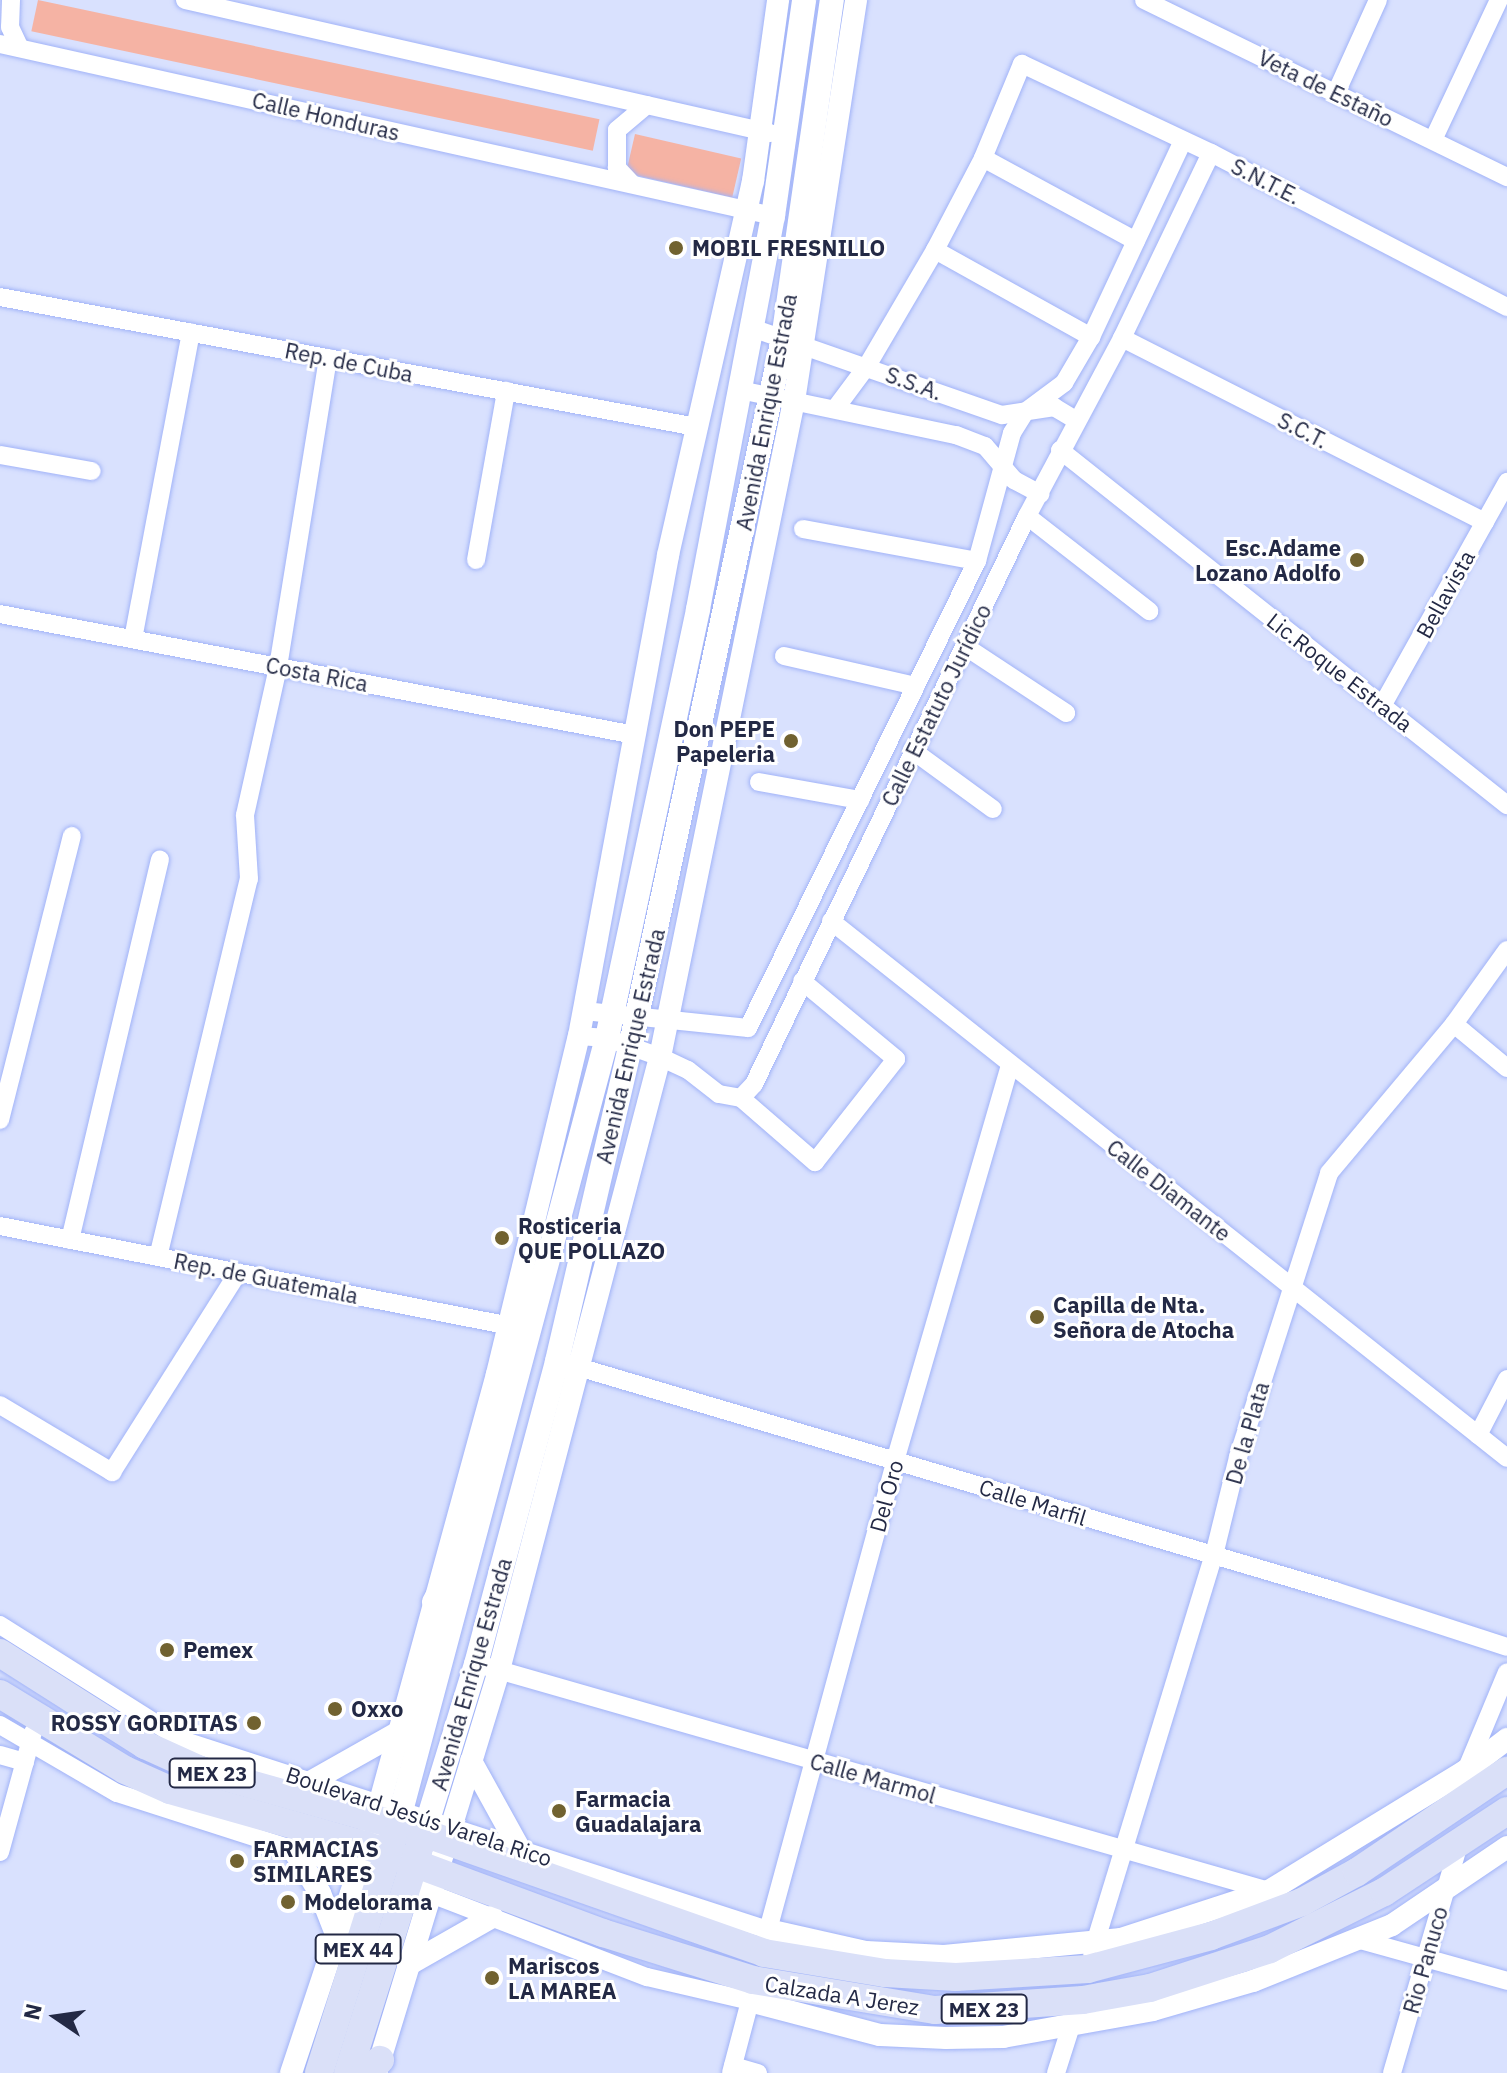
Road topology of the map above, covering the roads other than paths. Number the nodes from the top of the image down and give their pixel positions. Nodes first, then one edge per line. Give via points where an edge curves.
1 (11, 0) edge
2 (185, 0) edge
3 (778, 0) edge
4 (804, 0) edge
5 (832, 0) edge
6 (856, 0) edge
7 (1378, 0) edge
8 (1499, 0) edge
9 (1154, 2) edge
10 (0, 44) edge
11 (20, 48) junction
12 (1336, 93) junction
13 (647, 105) junction
14 (760, 131) junction
15 (785, 137) junction
16 (1433, 140) junction
17 (1183, 141) junction
18 (1211, 153) junction
19 (983, 158) junction
20 (1507, 177) edge
21 (631, 183) junction
22 (746, 209) junction
23 (773, 216) junction
24 (1136, 241) junction
25 (935, 250) junction
26 (0, 297) edge
27 (1507, 307) edge
28 (752, 328) junction
29 (191, 332) junction
30 (1091, 337) junction
31 (1122, 338) junction
32 (794, 343) junction
33 (328, 358) junction
34 (867, 366) junction
35 (740, 390) junction
36 (506, 391) junction
37 (783, 399) junction
38 (835, 409) junction
39 (1025, 412) junction
40 (1076, 420) junction
41 (697, 427) junction
42 (1060, 450) junction
43 (0, 455) edge
44 (1002, 461) junction
45 (92, 471) dead end
46 (1507, 482) edge
47 (1040, 494) junction
48 (1027, 516) junction
49 (1485, 522) junction
50 (803, 529) dead end
51 (476, 560) dead end
52 (977, 561) junction
53 (1149, 611) dead end
54 (0, 614) edge
55 (133, 639) junction
56 (966, 647) junction
57 (784, 656) dead end
58 (278, 667) junction
59 (916, 686) junction
60 (1382, 706) junction
61 (1066, 713) dead end
62 (635, 735) junction
63 (912, 750) junction
64 (759, 782) dead end
65 (860, 800) junction
66 (1507, 805) edge
67 (993, 809) dead end
68 (72, 836) dead end
69 (160, 860) dead end
70 (831, 921) junction
71 (1507, 950) edge
72 (802, 981) junction
73 (584, 1011) junction
74 (612, 1014) junction
75 (637, 1017) junction
76 (668, 1020) junction
77 (1454, 1024) junction
78 (748, 1028) junction
79 (579, 1036) junction
80 (607, 1038) junction
81 (772, 1043) junction
82 (631, 1047) junction
83 (660, 1057) junction
84 (1010, 1064) junction
85 (1507, 1068) edge
86 (741, 1098) junction
87 (0, 1120) edge
88 (600, 1179) junction
89 (627, 1186) junction
90 (0, 1226) edge
91 (70, 1240) junction
92 (158, 1257) junction
93 (238, 1273) junction
94 (1292, 1287) junction
95 (520, 1328) junction
96 (569, 1364) junction
97 (1507, 1379) edge
98 (0, 1405) edge
99 (1478, 1435) junction
100 (1507, 1458) edge
101 (895, 1461) junction
102 (481, 1518) junction
103 (1214, 1555) junction
104 (434, 1602) junction
105 (0, 1625) edge
106 (1507, 1647) edge
107 (0, 1653) edge
108 (488, 1667) junction
109 (1507, 1672) edge
110 (88, 1684) junction
111 (49, 1685) junction
112 (0, 1694) edge
113 (0, 1725) edge
114 (34, 1731) junction
115 (399, 1732) junction
116 (1507, 1739) edge
117 (0, 1755) edge
118 (471, 1761) junction
119 (816, 1761) junction
120 (25, 1762) junction
121 (1465, 1771) junction
122 (1507, 1771) edge
123 (312, 1781) junction
124 (1453, 1807) junction
125 (1507, 1811) edge
126 (405, 1846) junction
127 (518, 1846) junction
128 (1458, 1847) junction
129 (1507, 1847) edge
130 (1121, 1849) junction
131 (294, 1851) junction
132 (0, 1852) edge
133 (1269, 1891) junction
134 (1444, 1894) junction
135 (492, 1917) junction
136 (768, 1930) junction
137 (336, 1934) junction
138 (1357, 1939) junction
139 (1091, 1957) junction
140 (1427, 1958) junction
141 (408, 1965) junction
142 (1507, 1981) edge
143 (750, 2001) junction
144 (1071, 2026) junction
145 (373, 2069) edge
146 (732, 2069) edge
147 (291, 2073) edge
148 (319, 2073) edge
149 (348, 2073) edge
150 (758, 2073) edge
151 (1056, 2073) edge
152 (1392, 2073) edge

1 - 11 street via 10,27
2 - 13 street
3 - 14 street
4 - 15 main road, Avenida Enrique Estrada / MEX 44
5 - 32 main road, Avenida Enrique Estrada / MEX 44
6 - 32 street
7 - 12 street
8 - 16 street
9 - 12 street, Veta de Estaño
10 - 11 street, Calle Honduras
11 - 21 street, Calle Honduras
12 - 16 street, Veta de Estaño
13 - 14 street
13 - 21 street via 617,130 617,168
14 - 15 street
14 - 22 street
15 - 23 main road, Avenida Enrique Estrada / MEX 44
16 - 20 street, Veta de Estaño
17 - 18 street, S.N.T.E.
17 - 19 street, S.N.T.E. via 1022,64
17 - 24 street, Calle Estatuto Jurídico
18 - 27 street, S.N.T.E.
18 - 31 street, Calle Estatuto Jurídico
19 - 24 street
19 - 25 street
21 - 22 street, Calle Honduras
22 - 23 street, Calle Honduras
22 - 41 street
23 - 28 main road, Avenida Enrique Estrada / MEX 44
24 - 30 street, Calle Estatuto Jurídico
25 - 30 street
25 - 34 street
26 - 29 street, Rep. de Cuba
28 - 32 street, S.S.A.
28 - 35 main road, Avenida Enrique Estrada / MEX 44
29 - 33 street, Rep. de Cuba
29 - 55 street
30 - 39 street, Calle Estatuto Jurídico via 1064,383
31 - 40 street, Calle Estatuto Jurídico
31 - 49 street, S.C.T.
32 - 34 street, S.S.A.
32 - 37 main road, Avenida Enrique Estrada / MEX 44
33 - 36 street, Rep. de Cuba
33 - 58 street
34 - 38 street
34 - 39 street, S.S.A. via 1002,415
35 - 37 street, S.S.A.
35 - 74 main road, Avenida Enrique Estrada / MEX 44
36 - 41 street, Rep. de Cuba
36 - 51 street
37 - 38 street, S.S.A.
37 - 75 main road, Avenida Enrique Estrada / MEX 44
37 - 76 street
38 - 44 street, S.S.A. via 956,435 985,446
39 - 40 street, S.S.A. via 1054,407
39 - 44 street, Calle Estatuto Jurídico
40 - 42 street, Calle Estatuto Jurídico
41 - 62 street
42 - 47 street, Calle Estatuto Jurídico
42 - 60 street, Lic.Roque Estrada
43 - 45 street
44 - 47 street, S.S.A. via 1014,480
44 - 52 street, Calle Estatuto Jurídico
46 - 49 street, Bellavista
47 - 48 street, Calle Estatuto Jurídico
48 - 53 street
48 - 56 street, Calle Estatuto Jurídico
49 - 60 street, Bellavista
50 - 52 street
52 - 59 street, Calle Estatuto Jurídico
54 - 55 street, Costa Rica
55 - 58 street, Costa Rica
56 - 61 street
56 - 63 street, Calle Estatuto Jurídico
57 - 59 street
58 - 62 street, Costa Rica
58 - 92 street via 245,815 249,879
59 - 65 street, Calle Estatuto Jurídico
60 - 66 street, Lic.Roque Estrada
62 - 73 street
63 - 67 street
63 - 70 street, Calle Estatuto Jurídico
64 - 65 street
65 - 78 street, Calle Estatuto Jurídico
68 - 87 street
69 - 91 street
70 - 72 street, Calle Estatuto Jurídico
70 - 84 street, Calle Diamante
71 - 77 street, De la Plata
72 - 81 street, Calle Estatuto Jurídico
72 - 86 street via 896,1059 815,1162
73 - 74 street
73 - 79 street
74 - 75 street
74 - 80 main road, Avenida Enrique Estrada / MEX 44
75 - 76 street
75 - 82 main road, Avenida Enrique Estrada / MEX 44
76 - 78 street
76 - 83 street
77 - 85 street
77 - 94 street, De la Plata via 1329,1173
78 - 81 street
79 - 80 street
79 - 95 street
80 - 82 street
80 - 95 main road, Avenida Enrique Estrada / MEX 44
81 - 86 street, Calle Estatuto Jurídico via 754,1084
82 - 83 street
82 - 88 main road, Avenida Enrique Estrada / MEX 44
83 - 86 street via 719,1094
83 - 89 street
84 - 94 street, Calle Diamante
84 - 101 street, Del Oro
88 - 89 street
88 - 96 main road, Avenida Enrique Estrada / MEX 44
89 - 96 street
90 - 91 street, Rep. de Guatemala
91 - 92 street, Rep. de Guatemala
92 - 93 street, Rep. de Guatemala
93 - 95 street, Rep. de Guatemala
93 - 98 street via 112,1472
94 - 99 street, Calle Diamante
94 - 103 street, De la Plata via 1238,1457
95 - 102 main road, Avenida Enrique Estrada / MEX 44
95 - 104 street
96 - 101 street, Calle Marfil
96 - 108 main road, Avenida Enrique Estrada / MEX 44
97 - 99 street
99 - 100 street, Calle Diamante
101 - 103 street, Calle Marfil
101 - 119 street, Del Oro
102 - 104 main road
102 - 126 main road, Avenida Enrique Estrada / MEX 44
103 - 106 street, Calle Marfil
103 - 130 street, De la Plata
104 - 115 street
105 - 110 street, Boulevard Jesús Varela Rico
107 - 111 main road, Boulevard Jesús Varela Rico / MEX 23
108 - 118 street
108 - 119 street, Calle Marmol
108 - 126 main road, Avenida Enrique Estrada / MEX 44
109 - 121 street
110 - 111 main road
110 - 123 street, Boulevard Jesús Varela Rico via 182,1740
111 - 126 main road, Boulevard Jesús Varela Rico / MEX 23 via 145,1745 200,1770
112 - 114 main road, Boulevard Jesús Varela Rico / MEX 23
113 - 114 street, Boulevard Jesús Varela Rico
114 - 120 street
114 - 126 main road, Boulevard Jesús Varela Rico / MEX 23 via 170,1790
114 - 131 street, Boulevard Jesús Varela Rico via 117,1793
115 - 123 street
115 - 126 street
116 - 121 street
117 - 120 street
118 - 126 street
118 - 127 street
119 - 130 street, Calle Marmol
119 - 136 street, Del Oro
120 - 132 street
121 - 124 street
121 - 133 street
122 - 124 main road, Calzada A Jerez / MEX 23
123 - 126 street, Boulevard Jesús Varela Rico
124 - 139 main road, Calzada A Jerez / MEX 23 via 1302,1902 1211,1936
125 - 128 main road, Calzada A Jerez / MEX 23
126 - 127 street, Boulevard Jesús Varela Rico
126 - 128 main road, Calzada A Jerez / MEX 23 via 753,1980 878,2004 995,2009 1150,1988 1270,1949
126 - 131 street, Boulevard Jesús Varela Rico
126 - 135 street, Boulevard Jesús Varela Rico
126 - 137 street
126 - 139 main road, Calzada A Jerez / MEX 23 via 764,1953 872,1971 956,1977
126 - 141 street
126 - 148 main road, Avenida Enrique Estrada / MEX 44
126 - 149 main road, Avenida Enrique Estrada / MEX 44
127 - 136 street, Boulevard Jesús Varela Rico
128 - 134 street, Rio Panuco
129 - 134 street
130 - 133 street, Calle Marmol
130 - 139 street, De la Plata
131 - 137 street via 320,1893
133 - 139 street
134 - 138 street
134 - 140 street, Rio Panuco
135 - 141 street
135 - 143 street, Boulevard Jesús Varela Rico via 647,1977
136 - 139 street via 866,1952
137 - 147 street
138 - 140 street
138 - 144 street via 1253,1981 1153,2010
140 - 142 street
140 - 152 street, Rio Panuco
141 - 145 street
143 - 144 street via 880,2035 1003,2037
143 - 146 street
144 - 151 street
146 - 150 street

